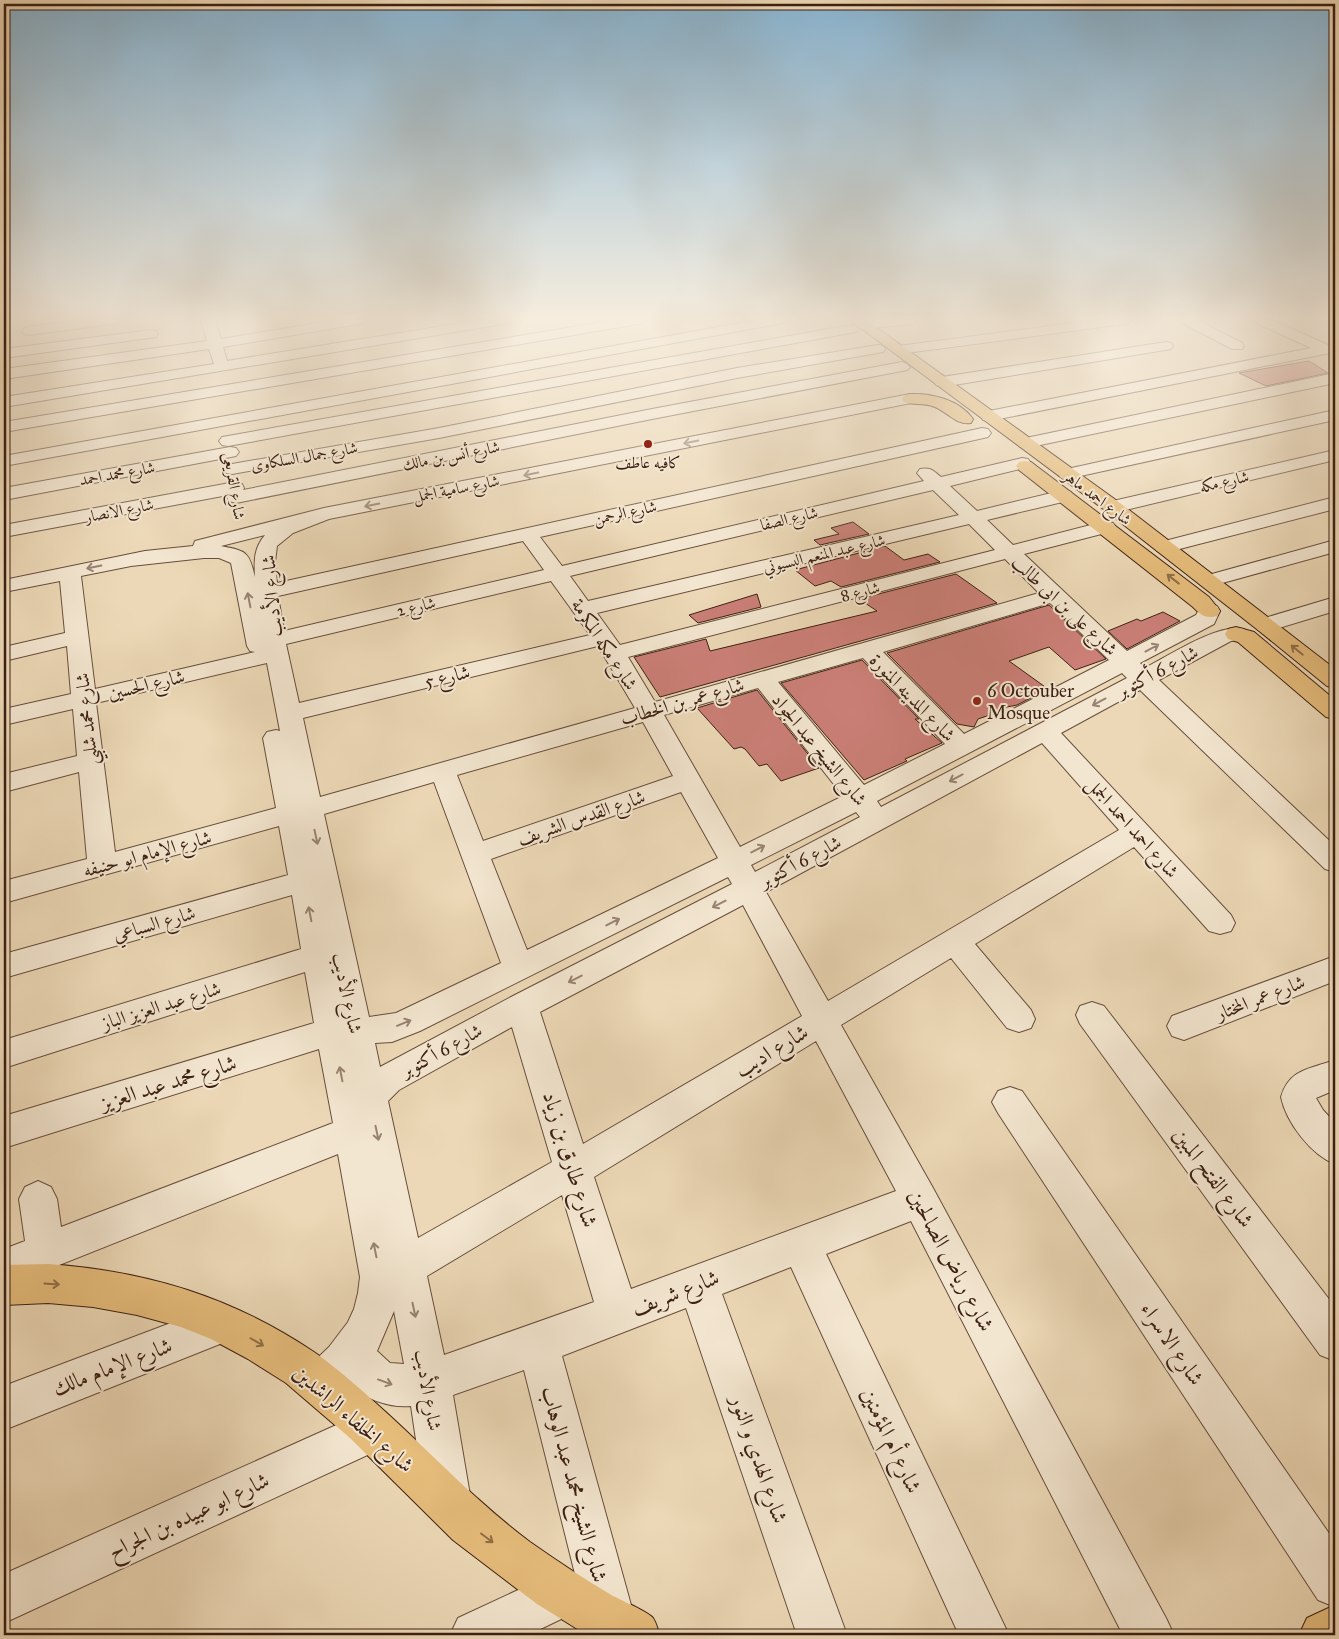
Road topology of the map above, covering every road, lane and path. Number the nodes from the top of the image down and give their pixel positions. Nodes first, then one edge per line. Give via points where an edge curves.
1 (38, 396) edge
2 (186, 396) edge
3 (225, 396) edge
4 (354, 396) edge
5 (481, 396) edge
6 (620, 396) edge
7 (738, 396) edge
8 (766, 396) edge
9 (916, 396) edge
10 (962, 396) edge
11 (1106, 396) edge
12 (1248, 396) edge
13 (910, 399) junction
14 (4, 402) edge
15 (970, 402) junction
16 (949, 406) junction
17 (419, 408) junction
18 (785, 412) junction
19 (1335, 415) edge
20 (224, 422) junction
21 (985, 424) junction
22 (4, 427) edge
23 (439, 433) junction
24 (1026, 444) junction
25 (904, 451) junction
26 (230, 454) junction
27 (457, 455) junction
28 (1335, 455) edge
29 (4, 461) edge
30 (1022, 463) junction
31 (1067, 474) junction
32 (937, 483) junction
33 (480, 484) junction
34 (235, 493) junction
35 (4, 494) edge
36 (1064, 496) junction
37 (1335, 503) edge
38 (324, 514) junction
39 (1110, 517) junction
40 (974, 518) junction
41 (4, 531) edge
42 (243, 534) junction
43 (528, 534) junction
44 (1335, 546) edge
45 (1164, 547) junction
46 (1009, 552) junction
47 (129, 560) junction
48 (70, 572) junction
49 (557, 572) junction
50 (1208, 581) junction
51 (4, 586) edge
52 (267, 592) junction
53 (1055, 596) junction
54 (1335, 604) edge
55 (584, 610) junction
56 (1209, 611) joint
57 (1266, 625) junction
58 (1236, 634) joint
59 (77, 637) junction
60 (609, 646) junction
61 (866, 648) junction
62 (267, 649) junction
63 (4, 654) edge
64 (1134, 670) junction
65 (762, 678) junction
66 (1335, 681) edge
67 (84, 698) junction
68 (649, 711) junction
69 (1335, 712) edge
70 (290, 713) junction
71 (4, 717) edge
72 (1045, 731) junction
73 (961, 746) junction
74 (90, 761) junction
75 (442, 770) junction
76 (688, 780) junction
77 (4, 783) edge
78 (860, 798) junction
79 (300, 811) junction
80 (878, 820) junction
81 (1137, 832) junction
82 (475, 854) junction
83 (1335, 862) edge
84 (102, 866) junction
85 (741, 875) junction
86 (303, 881) junction
87 (4, 892) edge
88 (1220, 922) dead end
89 (955, 941) junction
90 (318, 956) junction
91 (4, 966) edge
92 (519, 968) junction
93 (1335, 968) edge
94 (522, 1006) junction
95 (1092, 1015) dead end
96 (1019, 1019) dead end
97 (821, 1020) junction
98 (1184, 1026) dead end
99 (344, 1031) junction
100 (4, 1054) edge
101 (1335, 1075) edge
102 (370, 1099) junction
103 (1010, 1102) dead end
104 (4, 1132) edge
105 (352, 1132) junction
106 (1335, 1148) edge
107 (574, 1169) junction
108 (38, 1199) dead end
109 (920, 1200) junction
110 (801, 1245) junction
111 (46, 1251) junction
112 (405, 1267) junction
113 (4, 1268) edge
114 (698, 1283) junction
115 (4, 1285) edge
116 (618, 1313) junction
117 (221, 1324) junction
118 (1335, 1340) edge
119 (538, 1344) junction
120 (353, 1352) junction
121 (429, 1382) junction
122 (321, 1384) junction
123 (4, 1408) edge
124 (372, 1431) junction
125 (449, 1506) junction
126 (1335, 1583) edge
127 (564, 1593) junction
128 (4, 1599) edge
129 (624, 1629) edge
130 (474, 1635) edge
131 (822, 1635) edge
132 (984, 1635) edge
133 (1150, 1635) edge

1 - 14 street
2 - 22 street
3 - 20 street, شارع القريعى
4 - 20 street
5 - 17 street
6 - 23 street, شارع جمال السلكاوى
7 - 27 street, شارع أنس بن مالك
8 - 18 street
9 - 13 main road
10 - 15 main road, شارع احمد ماهر
11 - 21 street, شارع الرحمن
12 - 24 street
13 - 16 main road, شارع احمد ماهر via 932,399
13 - 18 street, شارع سامية الجمل
15 - 16 main road
15 - 21 main road, شارع احمد ماهر
16 - 21 main road, شارع احمد ماهر
17 - 23 street
17 - 26 street
18 -> 33 street, شارع سامية الجمل
19 - 31 street
20 - 26 street, شارع القريعى
20 - 29 street
21 - 24 main road, شارع احمد ماهر
21 - 25 street, شارع الرحمن
21 - 30 main road, شارع احمد ماهر
23 - 26 street, شارع جمال السلكاوى
23 - 27 street
24 - 31 main road, شارع احمد ماهر
25 - 32 street, شارع على بن ابى طالب
25 - 43 street, شارع الرحمن
26 - 34 street, شارع القريعى
26 - 35 street, شارع محمد احمد
27 - 33 street
27 - 34 street, شارع أنس بن مالك
28 - 39 street, شارع مكه
30 - 32 street, شارع الصفا
30 - 36 main road, شارع احمد ماهر
31 - 39 main road, شارع احمد ماهر
32 - 40 street, شارع على بن ابى طالب
32 - 49 street, شارع الصفا
33 -> 38 street, شارع سامية الجمل
34 - 41 street, شارع الانصار
34 - 42 street, شارع القريعى
36 - 39 main road, شارع احمد ماهر
36 - 40 street, شارع عبد المنعم البسيوني
37 - 45 street
38 - 42 street, شارع سامية الجمل
38 - 52 street, شارع الأديب via 285,529 268,544 264,556
39 - 45 main road, شارع احمد ماهر
39 - 46 street, شارع 8
56 -> 39 main road, شارع احمد ماهر
40 - 46 street, شارع على بن ابى طالب
40 - 55 street, شارع عبد المنعم البسيوني
42 - 47 street, شارع سامية الجمل
43 - 49 street, شارع مكه المكرمة
43 - 52 street, شارع الرحمن
44 - 50 street
45 - 50 main road, شارع احمد ماهر
46 - 53 street, شارع على بن ابى طالب
46 - 60 street, شارع 8
47 -> 48 street, شارع سامية الجمل
62 -> 47 street, شارع الأديب via 241,560 237,557 208,551
48 - 51 street, شارع سامية الجمل
48 - 59 street, شارع محمد شلبي
49 - 55 street, شارع مكه المكرمة
49 - 62 street, شارع 2
50 - 57 main road, شارع احمد ماهر
52 - 62 street, شارع الأديب
53 - 61 street, شارع عمر بن الخطاب
53 - 64 street, شارع على بن ابى طالب
54 - 57 street
55 - 60 street, شارع مكه المكرمة
64 -> 56 street, شارع 6 أكتوبر via 1206,619
66 -> 57 main road, شارع احمد ماهر
58 - 64 street, شارع 6 أكتوبر
58 - 69 main road via 1246,637
59 - 63 street
59 - 67 street, شارع محمد شلبي
60 - 68 street, شارع مكه المكرمة
60 - 70 street, شارع 5
61 - 65 street, شارع عمر بن الخطاب
61 - 73 street, شارع المدينه المنورة
62 - 67 street, شارع الحسين
62 - 70 street, شارع الأديب
62 - 79 street, شارع الأديب
64 -> 72 street, شارع 6 أكتوبر
64 - 73 street, شارع 6 أكتوبر
64 - 83 street, شارع على بن ابى طالب
65 - 68 street, شارع عمر بن الخطاب
65 - 78 street, شارع الشيخ عبد الجواد
67 - 71 street, شارع الحسين
67 - 74 street, شارع محمد شلبي
68 - 75 street, شارع عمر بن الخطاب
68 - 76 street, شارع مكه المكرمة
70 - 79 street, شارع الأديب
72 -> 80 street, شارع 6 أكتوبر
72 - 81 street, شارع احمد احمد الجمل
73 - 78 street, شارع 6 أكتوبر
74 - 77 street
74 - 84 street, شارع محمد شلبي
75 - 79 street, شارع عمر بن الخطاب
75 - 82 street
76 - 82 street, شارع القدس الشريف
76 - 85 street, شارع مكه المكرمة
78 - 80 street, شارع الشيخ عبد الجواد
85 -> 78 street, شارع 6 أكتوبر
79 - 84 street, شارع الإمام ابو حنيفه
79 - 86 street, شارع الأديب
79 -> 99 street, شارع الأديب
80 - 85 street, شارع 6 أكتوبر
81 - 88 street, شارع احمد احمد الجمل
81 - 89 street, شارع اديب
82 - 92 street
84 - 87 street, شارع الإمام ابو حنيفه
92 -> 85 street, شارع 6 أكتوبر
85 -> 94 street, شارع 6 أكتوبر
85 - 97 street, شارع رياض الصالحين
90 -> 86 street, شارع الأديب
86 - 91 street, شارع السباعي
89 - 96 street
89 - 97 street, شارع اديب
90 - 99 street, شارع الأديب
90 - 100 street, شارع عبد العزيز الباز
99 -> 92 street, شارع 6 أكتوبر via 392,1028
93 - 98 street, شارع عمر المختار
94 - 102 street, شارع 6 أكتوبر via 387,1080
94 - 107 street, شارع طارق بن زياد
95 - 118 street, شارع الفتح المبين
97 - 107 street, شارع اديب
97 - 109 street, شارع رياض الصالحين
99 - 102 street, شارع الأديب
99 - 104 street, شارع محمد عبد العزيز
105 -> 99 street, شارع الأديب
101 - 106 street via 1304,1086 1298,1097 1302,1111
102 -> 112 street, شارع الأديب
103 - 126 street, شارع الاسراء
105 - 111 street
120 -> 105 street, شارع الأديب via 374,1315 380,1277
107 - 112 street, شارع اديب
107 - 116 street, شارع طارق بن زياد
108 - 111 street
109 - 110 street, شارع شريف
109 - 133 street, شارع رياض الصالحين
110 - 114 street, شارع شريف
110 - 132 street, شارع أم المؤمنين
111 - 113 street
112 -> 121 street, شارع الأديب
114 - 116 street, شارع شريف
114 - 131 street, شارع الهدي و النور
115 -> 117 main road, شارع الخلفاء الراشدين via 78,1285 122,1292 164,1302
116 - 119 street, شارع شريف
117 -> 122 main road, شارع الخلفاء الراشدين via 286,1358
117 - 123 street, شارع الإمام مالك
119 - 121 street, شارع شريف
119 - 129 street, شارع الشيخ محمد عبد الوهاب
120 -> 121 street, شارع شريف via 370,1376 383,1383 413,1386
120 - 122 street, شارع الأديب
121 - 125 street, شارع الأديب
122 - 124 main road, شارع الخلفاء الراشدين
124 - 125 main road, شارع الخلفاء الراشدين
124 - 128 street, شارع ابو عبيده بن الجراح
125 -> 127 main road, شارع الخلفاء الراشدين
127 - 129 main road, شارع الخلفاء الراشدين
127 - 130 street

